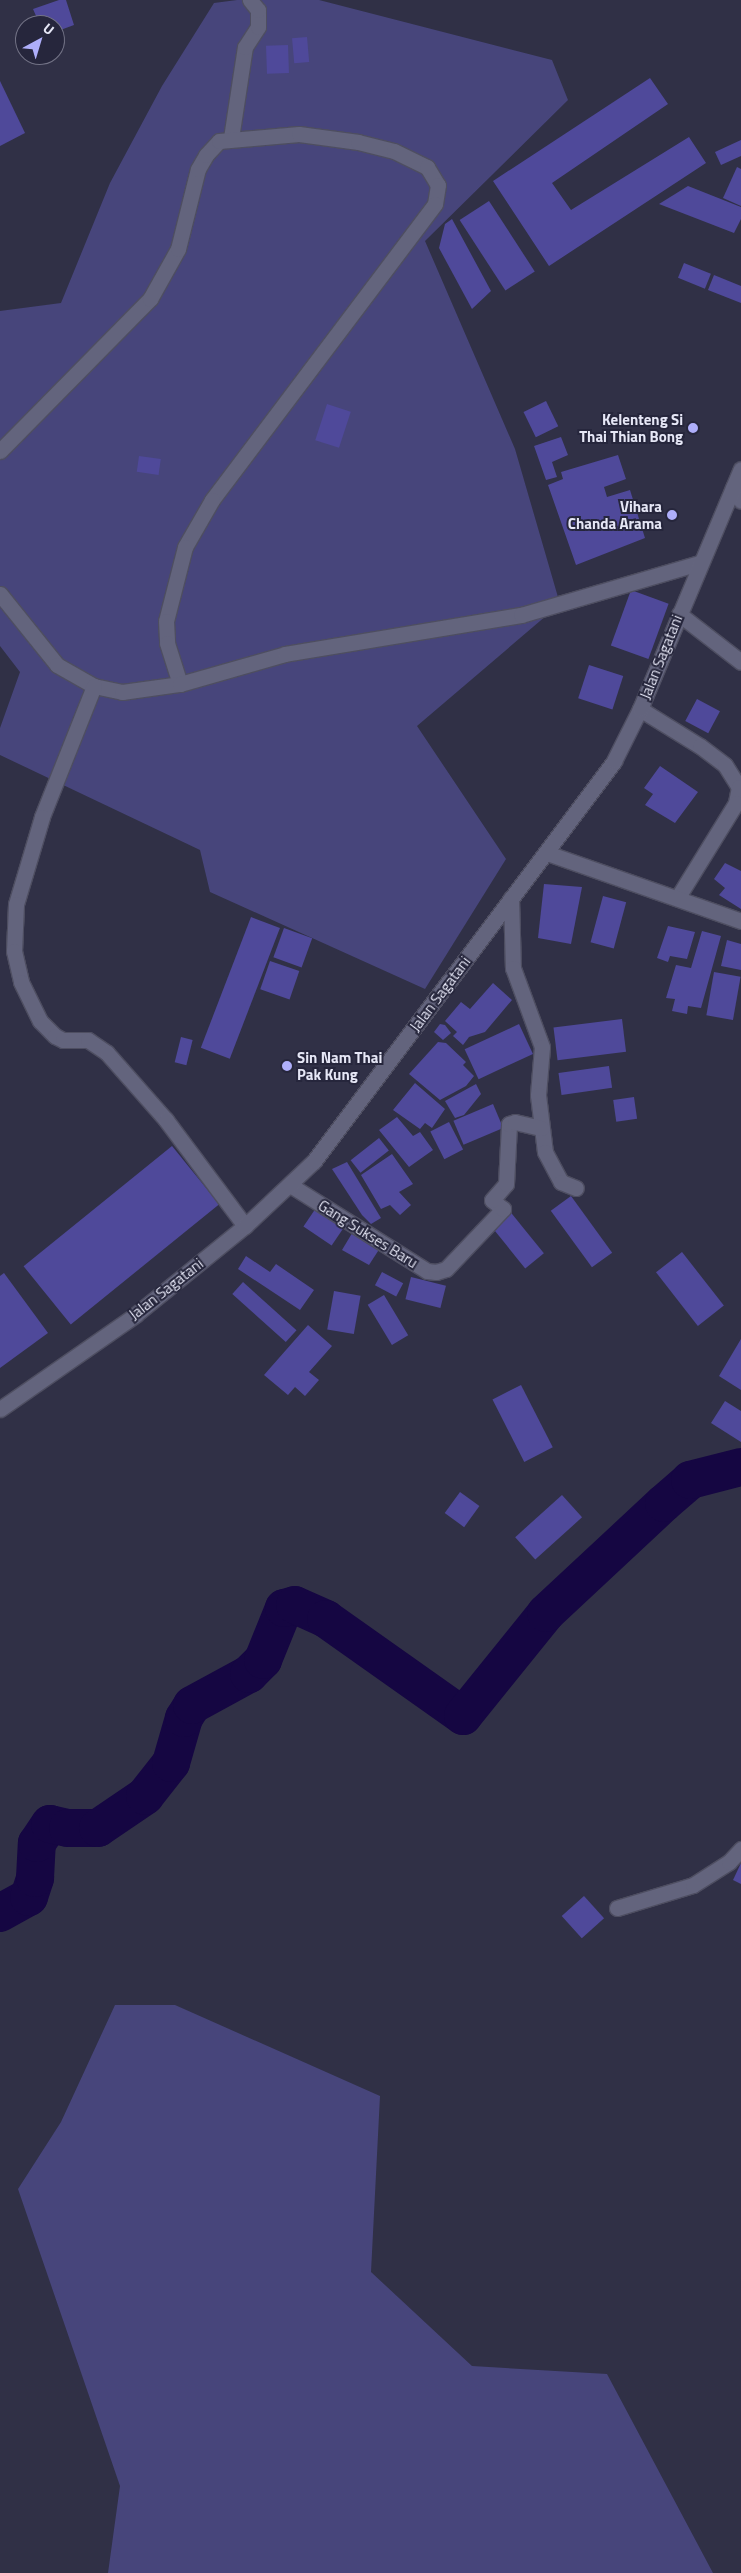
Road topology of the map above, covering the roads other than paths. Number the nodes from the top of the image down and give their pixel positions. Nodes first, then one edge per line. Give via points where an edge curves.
1 (250, 0) edge
2 (231, 138) junction
3 (0, 451) edge
4 (741, 469) edge
5 (737, 494) edge
6 (699, 562) junction
7 (0, 594) edge
8 (678, 614) junction
9 (741, 662) edge
10 (180, 684) junction
11 (94, 686) junction
12 (640, 708) junction
13 (740, 787) edge
14 (548, 853) junction
15 (678, 897) junction
16 (511, 898) junction
17 (741, 921) edge
18 (541, 1128) junction
19 (290, 1185) junction
20 (576, 1188) dead end
21 (245, 1226) junction
22 (0, 1409) edge
23 (741, 1849) edge
24 (617, 1908) dead end

1 - 2 street via 258,10 258,27 245,47
2 - 3 street via 219,141 198,169 178,249 150,299
2 - 10 street via 299,134 358,142 394,151 427,166 438,185 438,195 435,204 212,500 185,547 166,621 167,643
4 - 5 street, Jalan Sagatani
5 - 6 street, Jalan Sagatani
6 - 8 street, Jalan Sagatani
6 - 10 street via 521,615 285,654
7 - 11 street via 57,665
8 - 9 street
8 - 12 street, Jalan Sagatani
10 - 11 street via 122,692
11 - 21 street via 42,817 16,904 14,951 21,982 40,1021 55,1036 64,1040 88,1040 108,1053 160,1113
12 - 13 street via 725,765
12 - 14 street, Jalan Sagatani via 614,761
13 - 15 street via 736,802
14 - 15 street
14 - 16 street, Jalan Sagatani
15 - 17 street
16 - 18 street via 513,968 542,1047 538,1095
16 - 19 street, Jalan Sagatani via 314,1161
18 - 19 street, Gang Sukses Baru via 515,1122 509,1124 506,1184 492,1200 503,1209 446,1268 436,1272 427,1271
18 - 20 street via 553,1172 561,1182
19 - 21 street, Jalan Sagatani
21 - 22 street, Jalan Sagatani via 135,1315
23 - 24 street via 729,1862 693,1885

